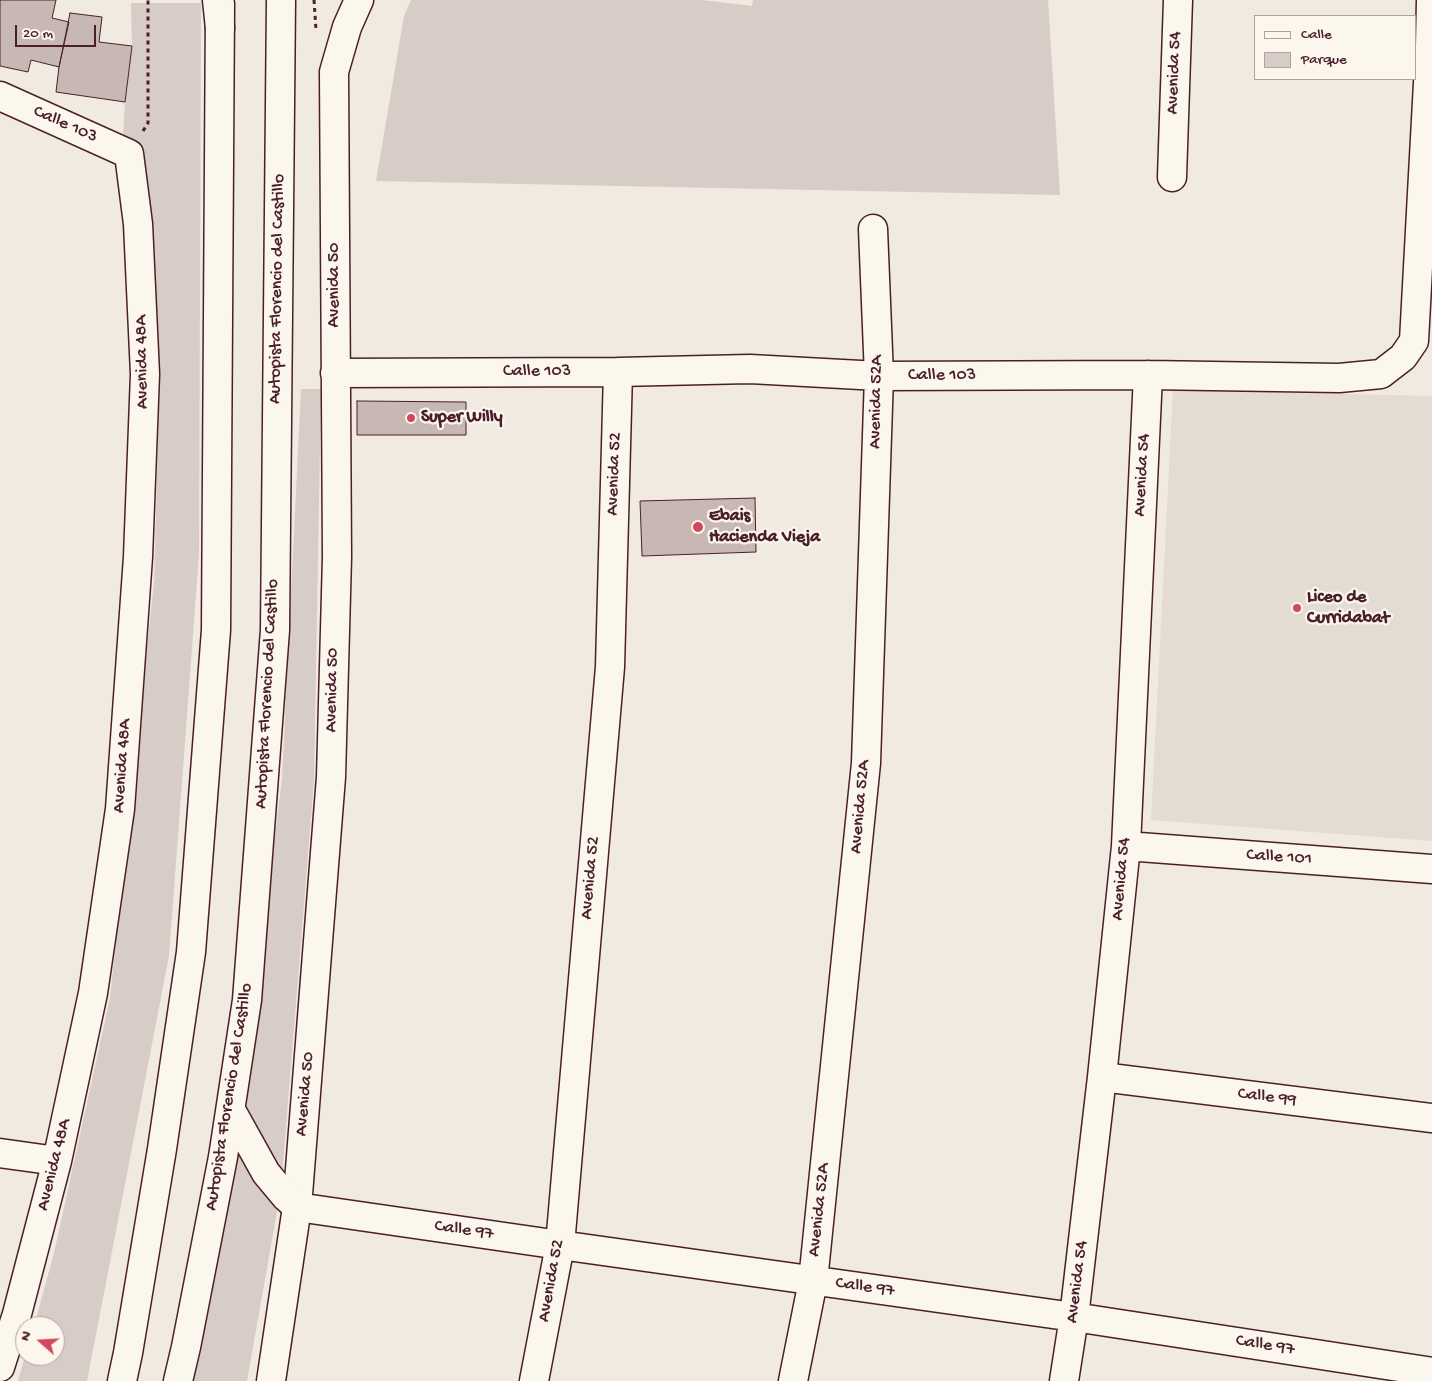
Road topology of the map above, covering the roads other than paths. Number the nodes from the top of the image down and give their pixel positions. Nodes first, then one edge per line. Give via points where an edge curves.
1 (218, 0) edge
2 (281, 0) edge
3 (359, 0) edge
4 (1178, 0) edge
5 (1431, 0) edge
6 (1431, 46) edge
7 (0, 96) edge
8 (129, 154) joint
9 (1172, 177) dead end
10 (873, 229) dead end
11 (618, 372) junction
12 (335, 373) junction
13 (1148, 375) junction
14 (879, 376) junction
15 (1126, 846) junction
16 (1432, 869) edge
17 (1102, 1077) junction
18 (230, 1110) junction
19 (1432, 1118) edge
20 (0, 1153) edge
21 (57, 1162) junction
22 (297, 1207) junction
23 (560, 1246) junction
24 (813, 1281) junction
25 (1074, 1317) junction
26 (0, 1367) edge
27 (1432, 1372) edge
28 (122, 1381) edge
29 (178, 1381) edge
30 (271, 1381) edge
31 (534, 1381) edge
32 (793, 1381) edge
33 (1064, 1381) edge

1 - 28 main road via 216,630 191,952 162,1149
2 - 18 main road, Autopista Florencio del Castillo via 275,630 246,1000
3 - 12 main road, Avenida 50 via 334,72
4 - 9 main road, Avenida 54
5 - 6 main road
6 - 13 main road, Calle 103 via 1414,341 1402,358 1380,374 1338,378
7 - 8 main road, Calle 103
8 - 21 main road, Avenida 48A via 138,224 145,374 138,557 120,809 93,994
10 - 14 main road, Avenida 52A
11 - 12 main road, Calle 103
11 - 14 main road, Calle 103 via 750,369
11 - 23 main road, Avenida 52 via 610,667
12 - 22 main road, Avenida 50 via 337,556 331,777
13 - 14 main road, Calle 103
13 - 15 main road, Avenida 54
14 - 24 main road, Avenida 52A via 866,763
15 - 16 main road, Calle 101
15 - 17 main road, Avenida 54
17 - 19 main road, Calle 99
17 - 25 main road, Avenida 54
18 - 22 main road via 266,1173
18 - 29 main road, Autopista Florencio del Castillo via 220,1176
20 - 21 main road
21 - 26 main road, Avenida 48A
22 - 23 main road, Calle 97
22 - 30 main road, Avenida 50
23 - 24 main road, Calle 97
23 - 31 main road, Avenida 52
24 - 25 main road, Calle 97
24 - 32 main road, Avenida 52A
25 - 27 main road, Calle 97
25 - 33 main road, Avenida 54

